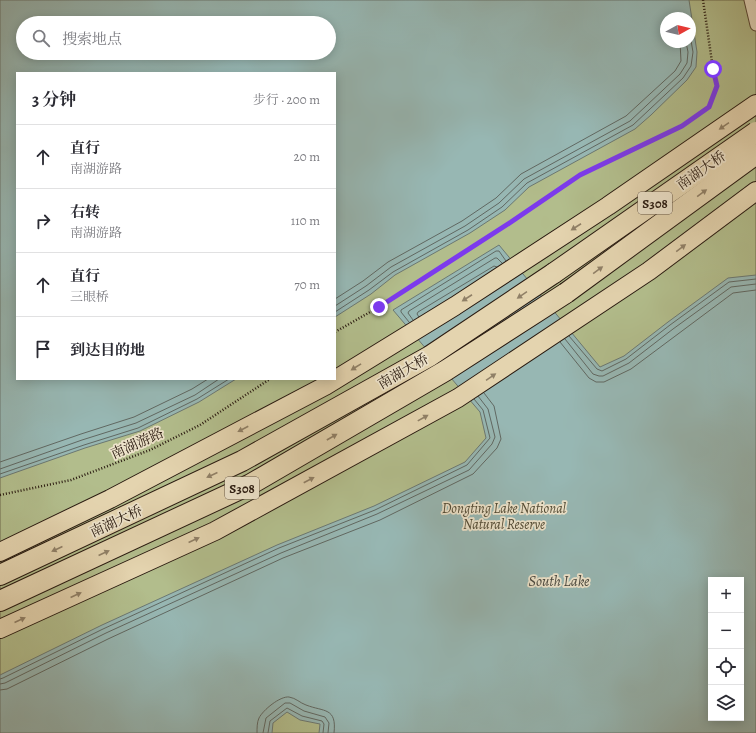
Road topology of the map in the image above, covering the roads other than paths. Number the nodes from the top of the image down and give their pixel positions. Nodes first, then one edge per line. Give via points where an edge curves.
1 (750, 0) edge
2 (756, 25) edge
3 (756, 104) edge
4 (756, 132) edge
5 (756, 154) edge
6 (756, 191) edge
7 (336, 379) edge
8 (335, 380) edge
9 (0, 552) edge
10 (0, 575) edge
11 (0, 601) edge
12 (0, 629) edge

1 - 2 street
3 -> 7 main road via 608,206 455,306
4 -> 10 highway, 南湖大桥 / S308, bridge via 430,356 242,461
11 -> 5 highway, 南湖大桥 / S308, bridge via 251,484 445,371 566,294
12 -> 6 main road via 215,531 458,398 650,272
8 -> 9 main road via 110,499

